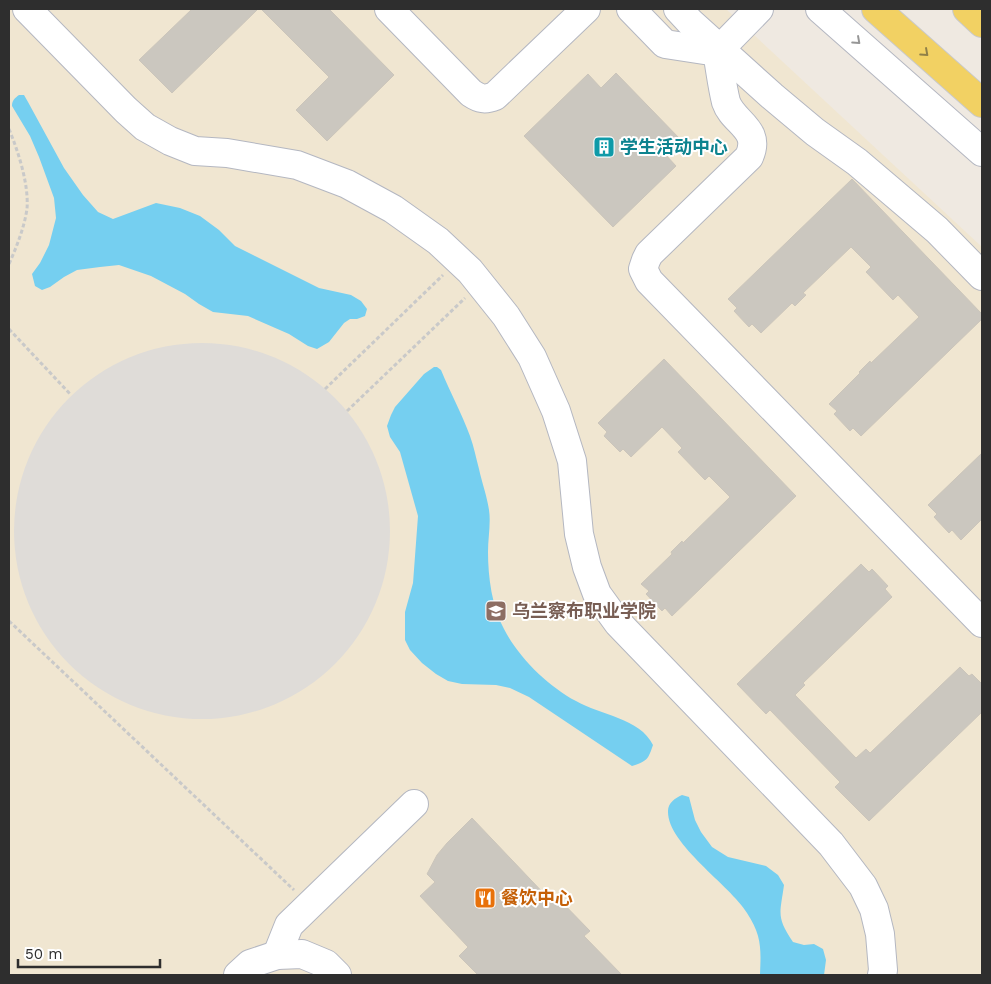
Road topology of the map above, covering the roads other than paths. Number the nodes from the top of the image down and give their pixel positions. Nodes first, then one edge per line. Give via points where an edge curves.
1 (27, 9) edge
2 (389, 9) edge
3 (586, 9) edge
4 (631, 9) edge
5 (678, 9) edge
6 (759, 9) edge
7 (820, 9) edge
8 (876, 9) edge
9 (966, 9) edge
10 (982, 23) edge
11 (718, 50) junction
12 (982, 104) edge
13 (982, 152) edge
14 (982, 276) edge
15 (982, 623) edge
16 (414, 804) dead end
17 (277, 954) junction
18 (238, 975) edge
19 (337, 975) edge
20 (882, 975) edge

1 - 20 street via 145,127 196,150 297,165 347,184 393,210 438,242 470,271 506,316 532,357 556,411 572,461 579,534 597,594 618,623 831,844 863,886 874,908 880,934
2 - 3 street via 471,93 486,99 495,96
4 - 11 street via 666,44
5 - 11 street
6 - 11 street
7 -> 13 street
8 -> 12 main road
9 - 10 main road
11 - 14 street via 937,230
11 - 15 street via 726,102 729,110 748,129 752,151 649,254 643,269 650,281
16 - 17 street via 289,925
17 - 18 street via 250,964
17 - 19 street via 302,954 326,964

